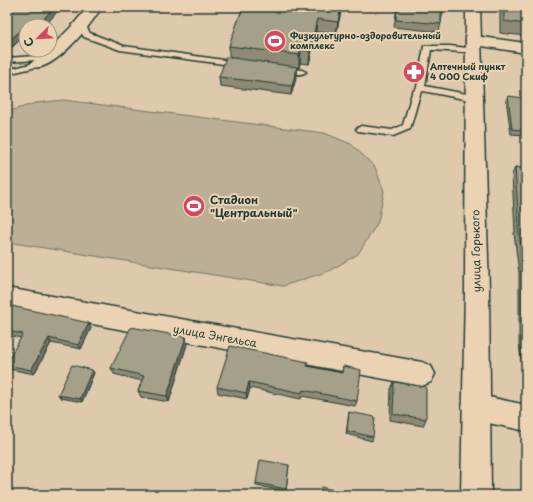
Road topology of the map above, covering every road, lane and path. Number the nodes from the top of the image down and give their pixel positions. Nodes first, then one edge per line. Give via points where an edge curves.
1 (95, 7) edge
2 (473, 7) edge
3 (81, 25) junction
4 (473, 46) junction
5 (526, 48) edge
6 (7, 60) edge
7 (43, 61) junction
8 (248, 65) edge
9 (271, 68) edge
10 (7, 72) edge
11 (302, 72) dead end
12 (421, 88) junction
13 (474, 98) junction
14 (361, 129) dead end
15 (7, 298) edge
16 (422, 374) dead end
17 (475, 407) junction
18 (526, 418) edge
19 (476, 495) edge

1 - 3 main road
2 - 4 main road, улица Горького
3 - 7 main road
3 - 8 lane via 87,35 123,48
4 - 5 main road
4 - 12 lane via 427,48
4 - 13 main road, улица Горького
6 - 7 lane
7 - 10 lane
9 - 11 lane
12 - 13 lane
12 - 14 lane via 416,93 407,127 393,133
13 - 17 main road, улица Горького via 477,289
15 - 16 main road, улица Энгельса
17 - 18 main road
17 - 19 main road, улица Горького

